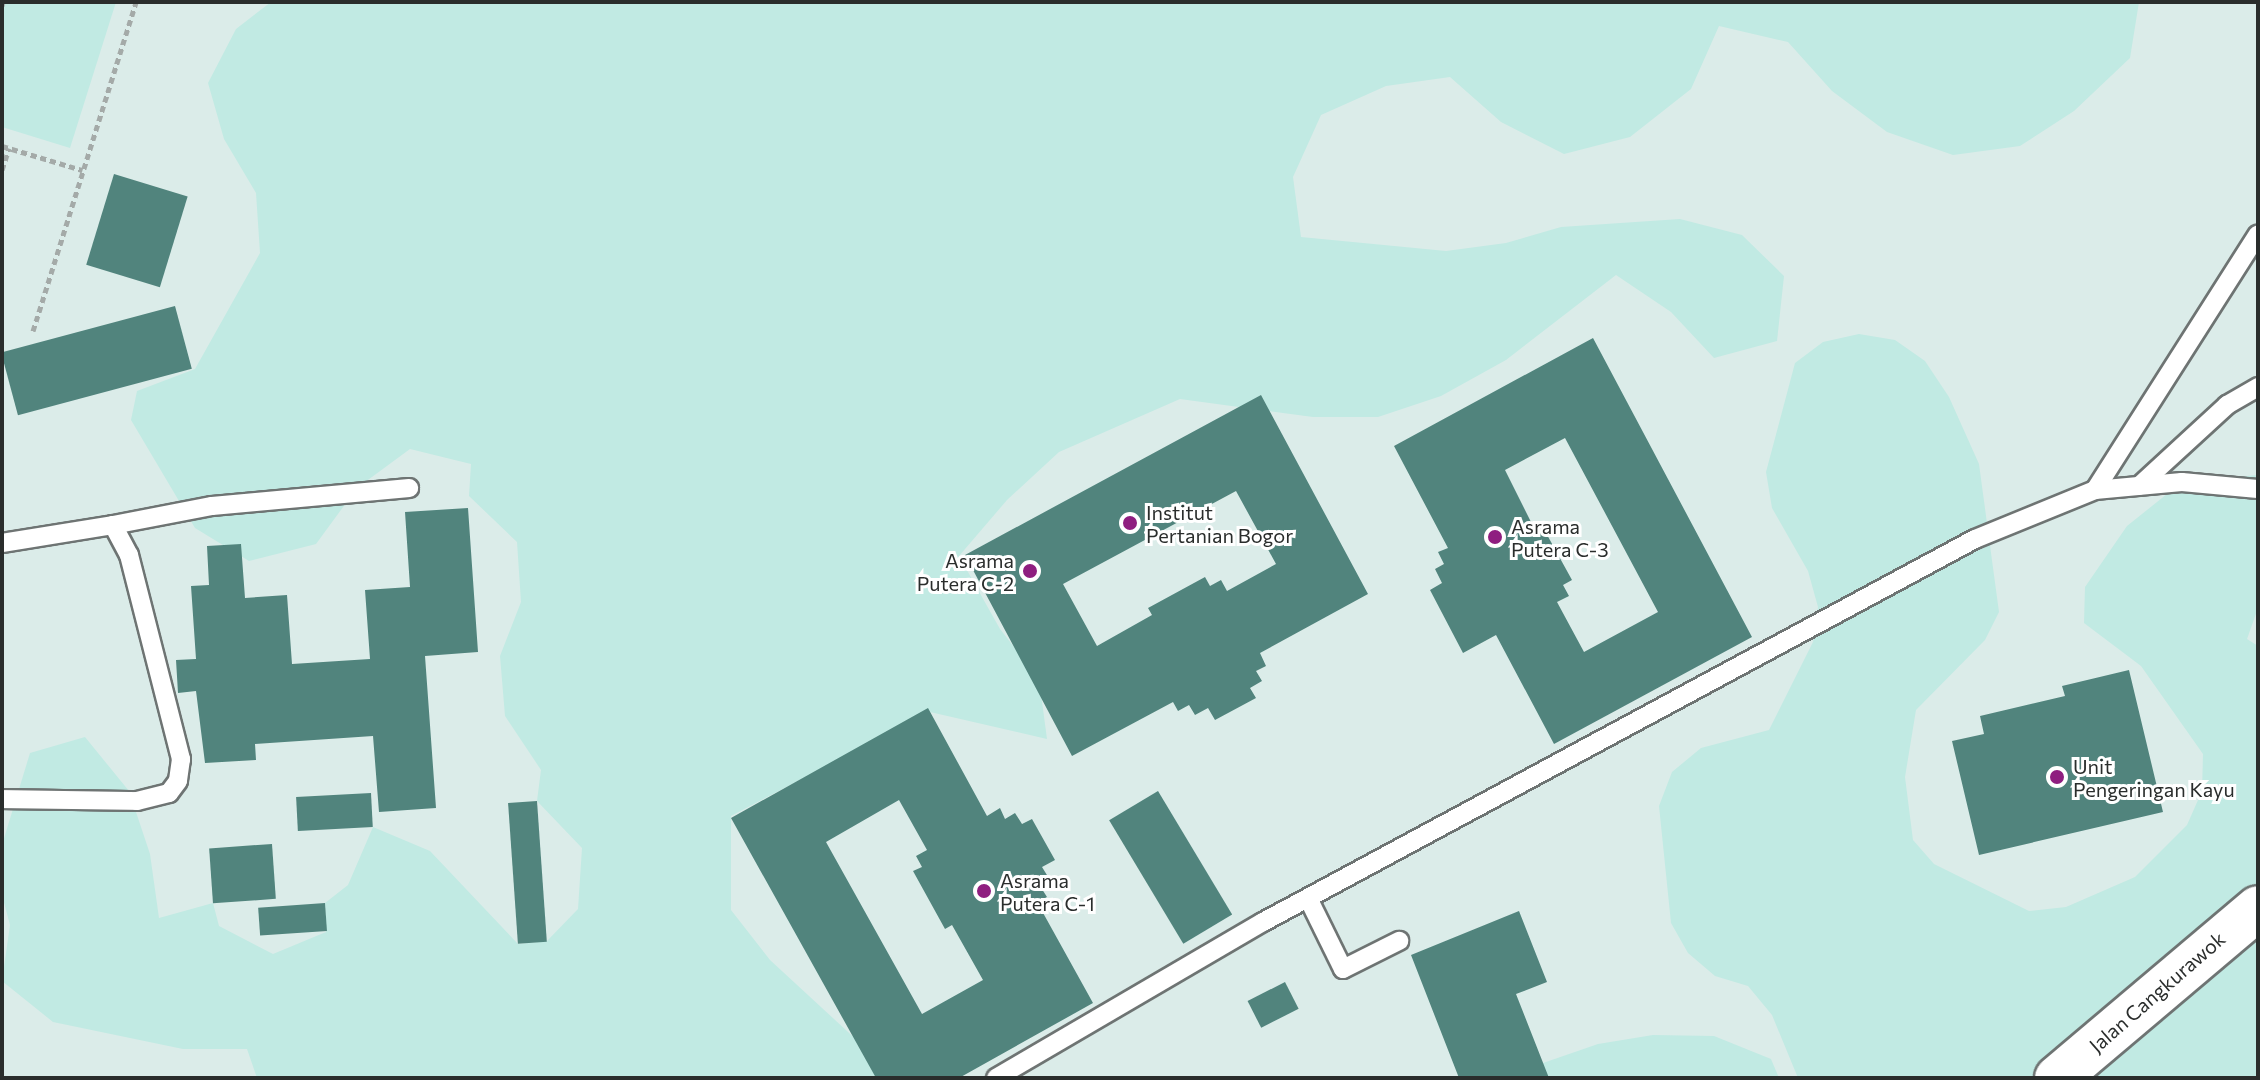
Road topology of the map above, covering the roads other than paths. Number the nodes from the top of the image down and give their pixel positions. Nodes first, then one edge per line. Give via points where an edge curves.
1 (2258, 234) edge
2 (2258, 387) edge
3 (2139, 486) junction
4 (409, 488) dead end
5 (2258, 489) edge
6 (2095, 490) junction
7 (113, 525) junction
8 (2, 543) edge
9 (2, 799) edge
10 (1308, 898) junction
11 (2258, 908) edge
12 (1399, 941) dead end
13 (996, 1078) edge
14 (2057, 1078) edge

1 - 6 lane
2 - 3 lane via 2227,405
3 - 5 lane via 2182,482
3 - 6 lane
4 - 7 lane via 212,506
6 - 10 lane via 1975,539
7 - 8 lane
7 - 9 lane via 129,555 181,759 178,781 169,793 137,801
10 - 12 lane via 1343,969
10 - 13 lane
11 - 14 street, Jalan Cangkurawok

